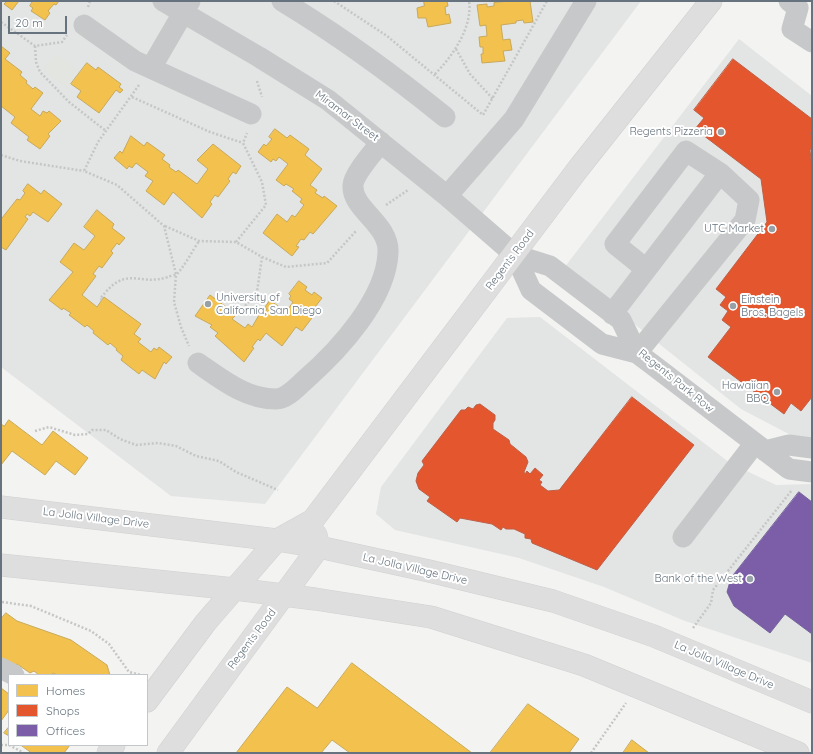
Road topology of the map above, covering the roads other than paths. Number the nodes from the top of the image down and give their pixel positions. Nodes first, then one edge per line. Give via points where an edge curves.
1 (163, 1) edge
2 (282, 1) edge
3 (586, 1) edge
4 (711, 1) edge
5 (789, 1) edge
6 (186, 7) edge
7 (81, 22) road end
8 (812, 42) edge
9 (151, 68) junction
10 (251, 114) dead end
11 (445, 117) dead end
12 (381, 142) junction
13 (720, 173) junction
14 (447, 196) junction
15 (515, 255) junction
16 (646, 269) junction
17 (612, 314) junction
18 (637, 353) junction
19 (198, 363) road end
20 (760, 447) junction
21 (812, 448) edge
22 (812, 472) edge
23 (1, 507) edge
24 (313, 520) junction
25 (683, 537) dead end
26 (277, 540) junction
27 (320, 547) junction
28 (1, 565) edge
29 (235, 589) junction
30 (286, 595) junction
31 (1, 668) edge
32 (12, 674) edge
33 (807, 696) edge
34 (148, 699) edge
35 (168, 753) edge
36 (798, 753) edge

1 - 6 street, Miramar Street
2 - 11 street via 324,26 394,75
3 - 14 street via 514,119
4 - 15 main road, Regents Road via 578,169
5 - 8 street via 798,8 792,28
6 - 9 street
6 - 12 street, Miramar Street via 328,100
7 - 9 street via 135,62
9 - 10 street
12 - 14 street, Miramar Street
12 - 19 street via 353,184 354,194 359,203 384,235 388,251 386,269 372,300 337,350 292,392 277,399 251,394 227,384
13 - 16 street
13 - 16 street via 686,151 615,244
13 - 18 street via 749,200 745,220
14 - 15 street, Miramar Street
15 - 17 street, Regents Park Row via 550,266
15 - 18 street via 531,290 602,344
15 - 24 main road, Regents Road
16 - 17 street
17 - 18 street, Regents Park Row via 621,320
18 - 20 street, Regents Park Row
20 - 21 street via 789,445
20 - 22 street, Regents Park Row via 789,468
20 - 25 street
23 - 26 main road, La Jolla Village Drive
24 - 26 main road, Regents Road
24 - 27 main road
26 - 27 main road, La Jolla Village Drive
26 - 29 main road, Regents Road
27 - 30 main road, Regents Road
27 - 33 main road, La Jolla Village Drive via 554,601 654,636
28 - 29 main road
29 - 30 main road
29 - 34 main road, Regents Road via 206,622
30 - 35 main road, Regents Road
30 - 36 main road via 431,617 584,665
31 - 32 street

